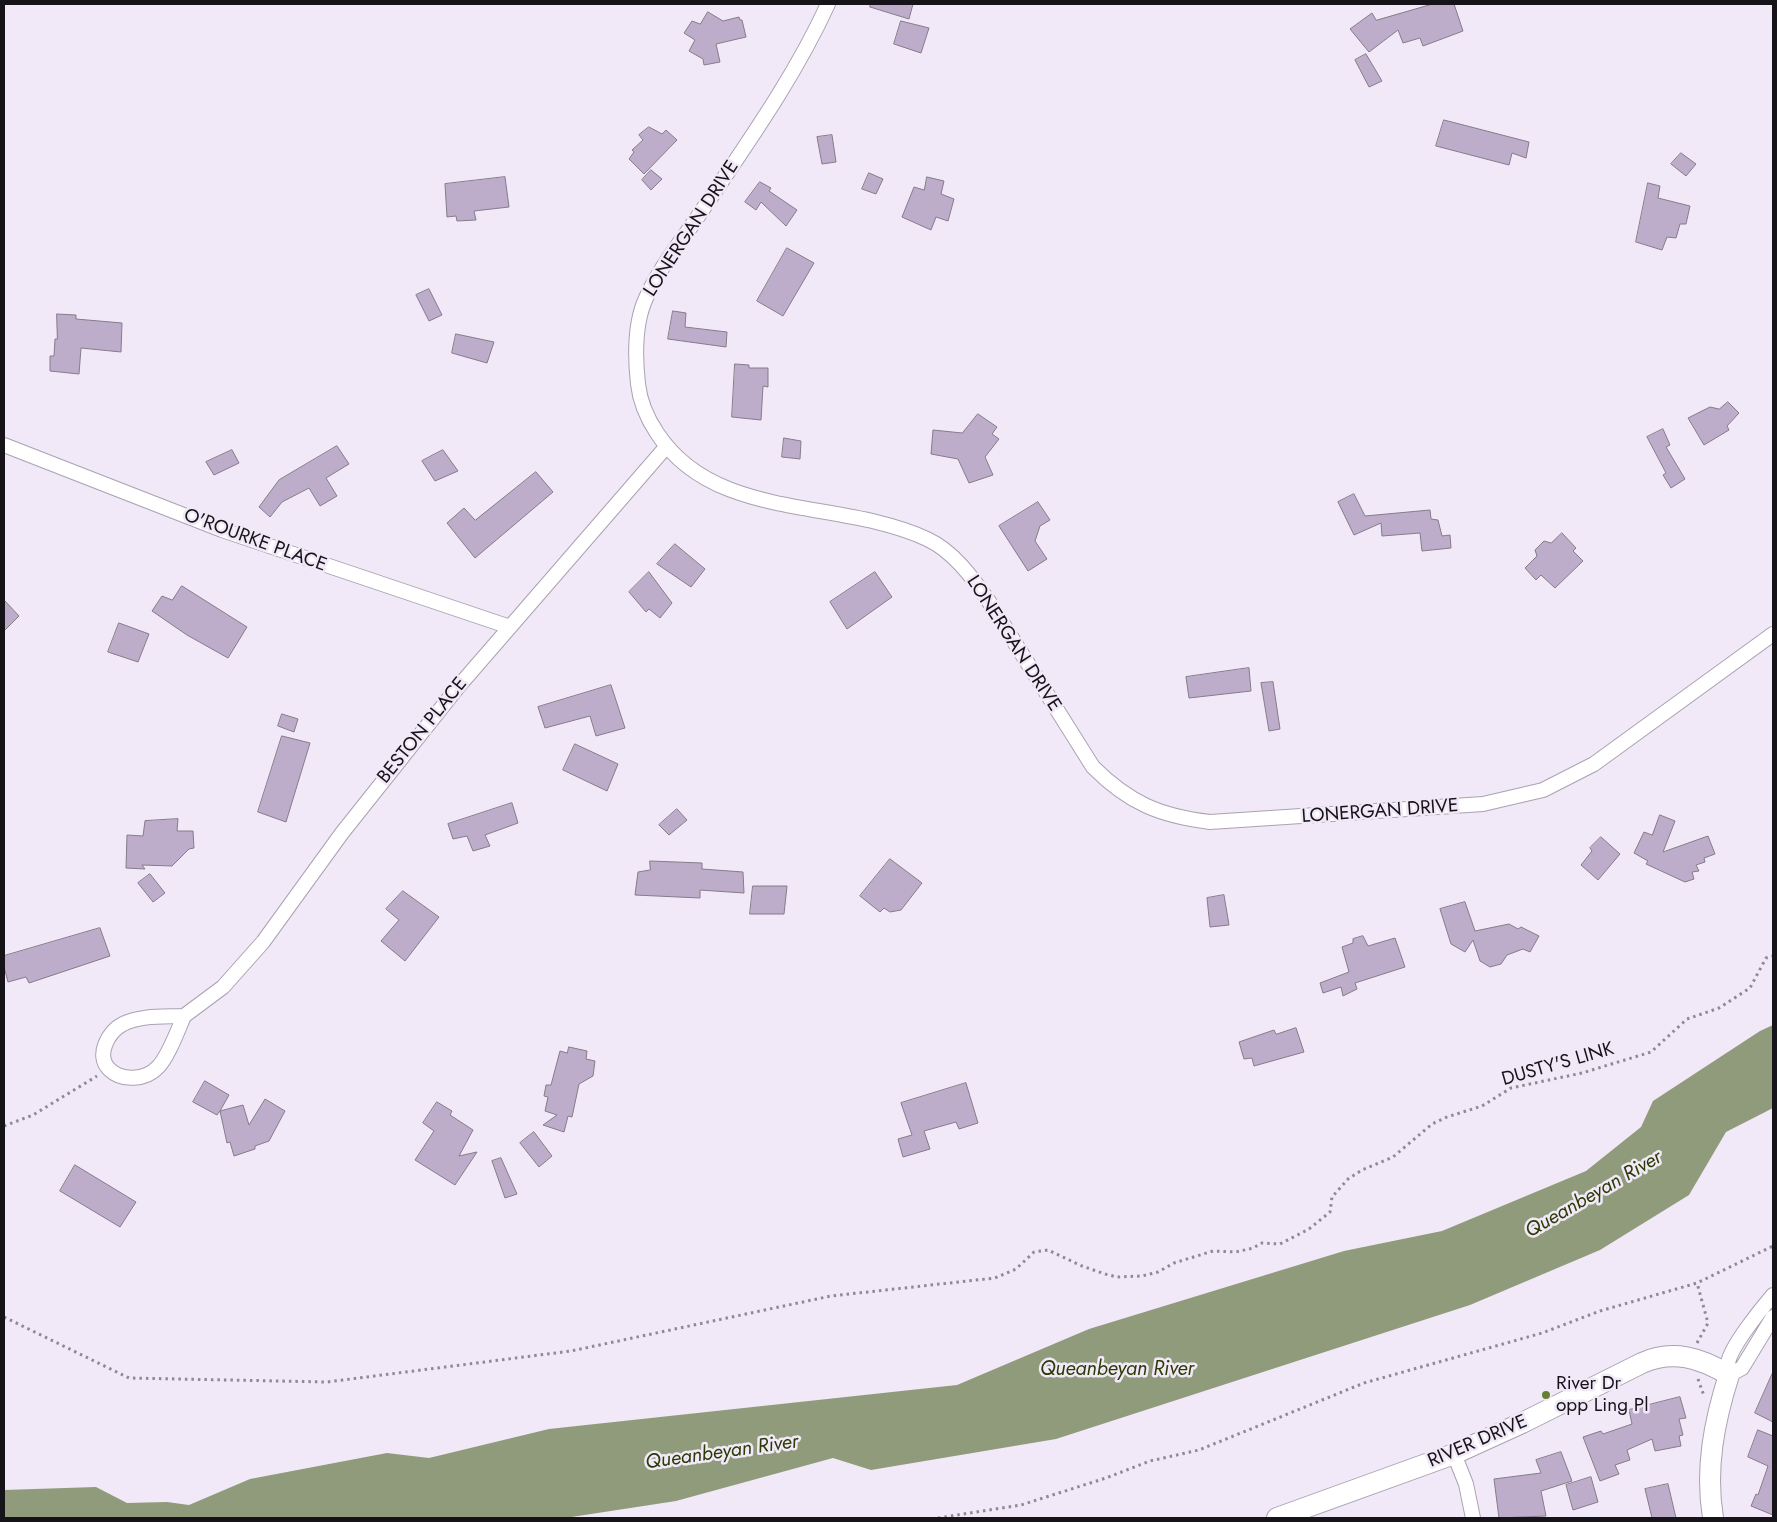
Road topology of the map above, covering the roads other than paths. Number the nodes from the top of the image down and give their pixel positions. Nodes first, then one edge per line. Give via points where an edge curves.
1 (828, 4) edge
2 (4, 444) edge
3 (666, 446) junction
4 (510, 627) junction
5 (1773, 634) edge
6 (184, 1016) junction
7 (1773, 1295) edge
8 (1773, 1317) edge
9 (1729, 1375) junction
10 (1454, 1454) junction
11 (1277, 1518) edge
12 (1473, 1518) edge
13 (1713, 1518) edge

1 - 3 street, LONERGAN DRIVE via 807,50 766,117 663,267 645,299 635,363 639,395 649,420
2 - 4 street, O'ROURKE PLACE via 88,480 222,530
3 - 4 street, BESTON PLACE
3 - 5 street, LONERGAN DRIVE via 686,466 732,491 871,520 929,540 954,557 974,579 1093,768 1130,799 1154,811 1182,819 1251,821 1484,804 1543,790 1594,764
4 - 6 street, BESTON PLACE via 399,760 263,942 223,987
6 - 6 street, BESTON PLACE via 137,1019 112,1032 104,1046 108,1068 121,1076 135,1078 150,1074 160,1066
7 - 9 street via 1735,1348 1728,1363
8 - 9 street via 1742,1368
9 - 10 street, RIVER DRIVE via 1692,1358 1672,1355 1652,1358
9 - 13 street via 1713,1433 1710,1469
10 - 11 street, RIVER DRIVE
10 - 12 street via 1466,1484

